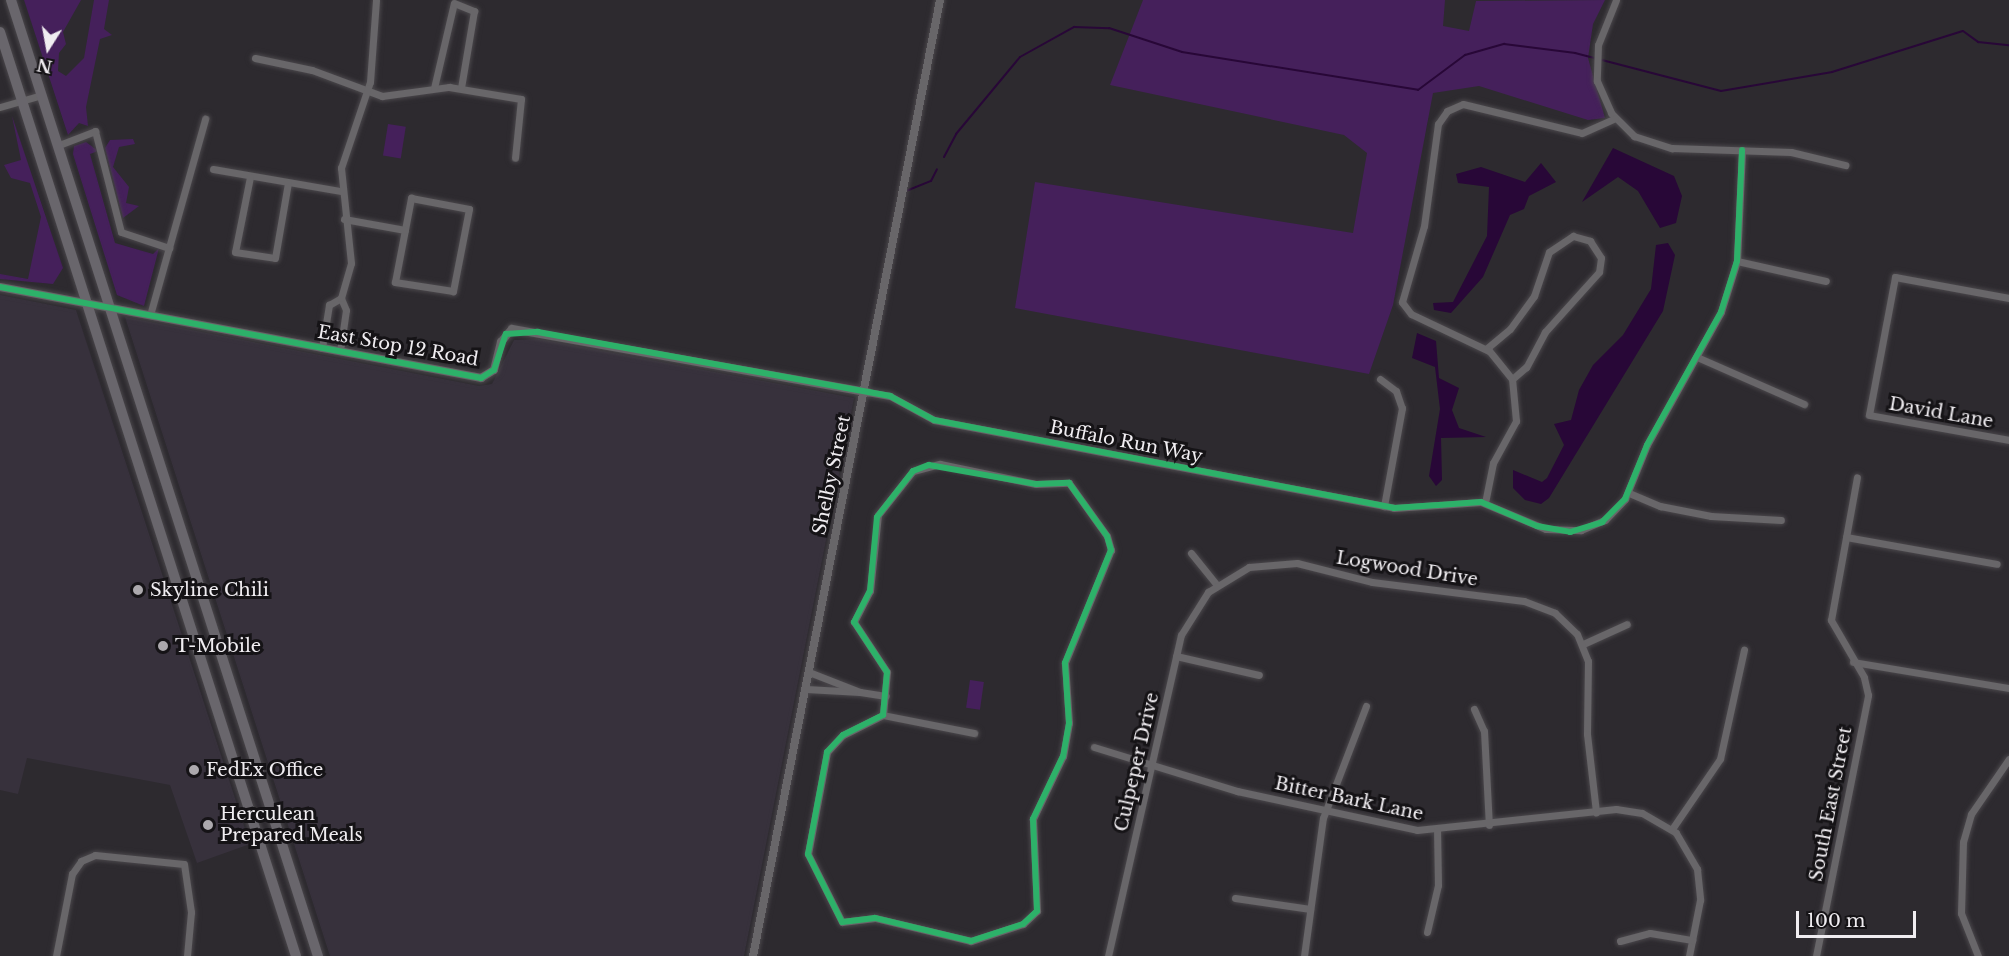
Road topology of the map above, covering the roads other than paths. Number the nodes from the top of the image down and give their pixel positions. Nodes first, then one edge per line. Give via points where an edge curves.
1 (11, 0) edge
2 (376, 0) edge
3 (940, 0) edge
4 (1616, 0) edge
5 (0, 32) edge
6 (255, 58) dead end
7 (434, 88) junction
8 (461, 88) junction
9 (368, 90) junction
10 (42, 95) junction
11 (22, 100) junction
12 (0, 107) edge
13 (1615, 118) junction
14 (205, 119) dead end
15 (59, 145) junction
16 (1742, 150) junction
17 (515, 158) dead end
18 (1845, 165) dead end
19 (213, 170) dead end
20 (250, 177) junction
21 (288, 183) junction
22 (341, 192) junction
23 (344, 219) junction
24 (405, 230) junction
25 (169, 248) junction
26 (1737, 261) junction
27 (1826, 281) dead end
28 (0, 287) edge
29 (342, 298) junction
30 (2009, 298) edge
31 (88, 304) junction
32 (111, 308) junction
33 (150, 315) junction
34 (322, 348) junction
35 (1486, 349) junction
36 (340, 351) junction
37 (1697, 357) junction
38 (1380, 379) dead end
39 (1512, 379) junction
40 (867, 392) junction
41 (1804, 404) dead end
42 (2009, 440) edge
43 (1857, 477) dead end
44 (1629, 493) junction
45 (1485, 503) junction
46 (1384, 506) junction
47 (1781, 520) dead end
48 (1846, 537) junction
49 (1191, 553) dead end
50 (1997, 564) dead end
51 (1216, 584) junction
52 (1627, 624) dead end
53 (1583, 644) junction
54 (1744, 650) dead end
55 (1176, 656) junction
56 (1853, 662) junction
57 (809, 672) junction
58 (1258, 675) dead end
59 (2009, 688) edge
60 (806, 689) junction
61 (860, 692) junction
62 (886, 696) junction
63 (1366, 706) dead end
64 (1474, 709) dead end
65 (883, 715) junction
66 (974, 733) dead end
67 (1094, 747) dead end
68 (2009, 759) edge
69 (1152, 762) junction
70 (1325, 811) junction
71 (1596, 812) junction
72 (1489, 825) junction
73 (1672, 829) junction
74 (1437, 830) junction
75 (1234, 898) dead end
76 (1310, 909) junction
77 (1427, 932) dead end
78 (1692, 940) junction
79 (1620, 941) dead end
80 (56, 956) edge
81 (187, 956) edge
82 (296, 956) edge
83 (318, 956) edge
84 (753, 956) edge
85 (1108, 956) edge
86 (1304, 956) edge
87 (1689, 956) edge
88 (1816, 956) edge
89 (1978, 956) edge

1 - 10 main road
2 - 9 street
3 - 40 street, Shelby Street
4 - 13 street via 1596,57 1599,89
5 - 11 main road
6 - 9 street
7 - 8 street
7 - 8 street via 454,3 474,10
7 - 9 street via 398,96
8 - 17 street via 523,100
9 - 22 street via 345,146
10 - 11 street
10 - 15 main road
11 - 12 street
11 - 31 main road
13 - 16 street via 1653,145
13 - 35 street via 1587,133 1469,104 1447,111 1437,128 1424,226 1403,303 1411,314
14 - 25 street
15 - 25 street via 95,131 121,232
15 - 32 main road
16 - 18 street via 1791,152
16 - 26 street
19 - 20 street
20 - 21 street
20 - 21 street via 235,252 275,258
21 - 22 street
22 - 23 street
23 - 24 street
23 - 29 street via 351,263
24 - 24 street via 395,282 453,291 469,209 411,198
25 - 33 street
26 - 27 street
26 - 37 street via 1721,312
28 - 31 street, East Stop 12 Road
29 - 34 street via 329,305
29 - 36 street via 346,310
30 - 42 street, David Lane via 1895,278 1869,415
31 - 32 street, East Stop 12 Road
31 - 82 main road
32 - 33 street, East Stop 12 Road
32 - 83 main road
33 - 34 street, East Stop 12 Road
34 - 36 street, East Stop 12 Road
35 - 39 street
35 - 39 street via 1510,329 1534,296 1549,252 1568,238 1584,237 1600,256 1600,269 1545,332 1526,367
36 - 40 street, East Stop 12 Road via 481,378 494,370 501,342 512,329
37 - 41 street
37 - 44 street via 1647,446
38 - 46 street via 1396,391 1402,411
39 - 45 street via 1516,421 1492,465
40 - 46 street, Buffalo Run Way via 890,396 934,420
40 - 57 street, Shelby Street
43 - 48 street, South East Street
44 - 45 street via 1598,524 1570,532 1552,530
44 - 47 street via 1660,506 1711,516
45 - 46 street, Buffalo Run Way
48 - 50 street
48 - 56 street, South East Street via 1831,620
49 - 51 street
51 - 53 street, Logwood Drive via 1249,567 1290,562 1372,582 1524,601 1560,616
51 - 55 street, Culpeper Drive via 1190,615
52 - 53 street
53 - 71 street via 1589,672 1587,742
54 - 73 street via 1720,759
55 - 58 street
55 - 69 street, Culpeper Drive
56 - 59 street
56 - 88 street, South East Street via 1868,695
57 - 60 street, Shelby Street
57 - 61 street
60 - 61 street
60 - 84 street, Shelby Street
61 - 62 street
62 - 65 street
62 - 65 street via 886,672 856,631 854,619 870,591 878,515 902,485 918,468 940,464 1036,484 1066,482 1093,514 1111,550 1065,663 1069,723 1063,756 1033,819 1038,903 1026,923 969,941 948,931 875,918 842,922 817,878 808,850 826,755 843,735
63 - 70 street
64 - 72 street via 1484,731
65 - 66 street
67 - 69 street, Bitter Bark Lane
68 - 89 street via 1971,814 1963,842 1961,913
69 - 70 street, Bitter Bark Lane via 1237,791
69 - 85 street, Culpeper Drive
70 - 74 street, Bitter Bark Lane
70 - 76 street
71 - 72 street, Bitter Bark Lane
71 - 73 street, Bitter Bark Lane via 1642,813
72 - 74 street, Bitter Bark Lane
73 - 78 street via 1689,849 1699,877
74 - 77 street via 1438,885
75 - 76 street
76 - 86 street
78 - 79 street via 1650,933
78 - 87 street
80 - 81 street via 72,874 84,859 95,855 184,864 191,912

